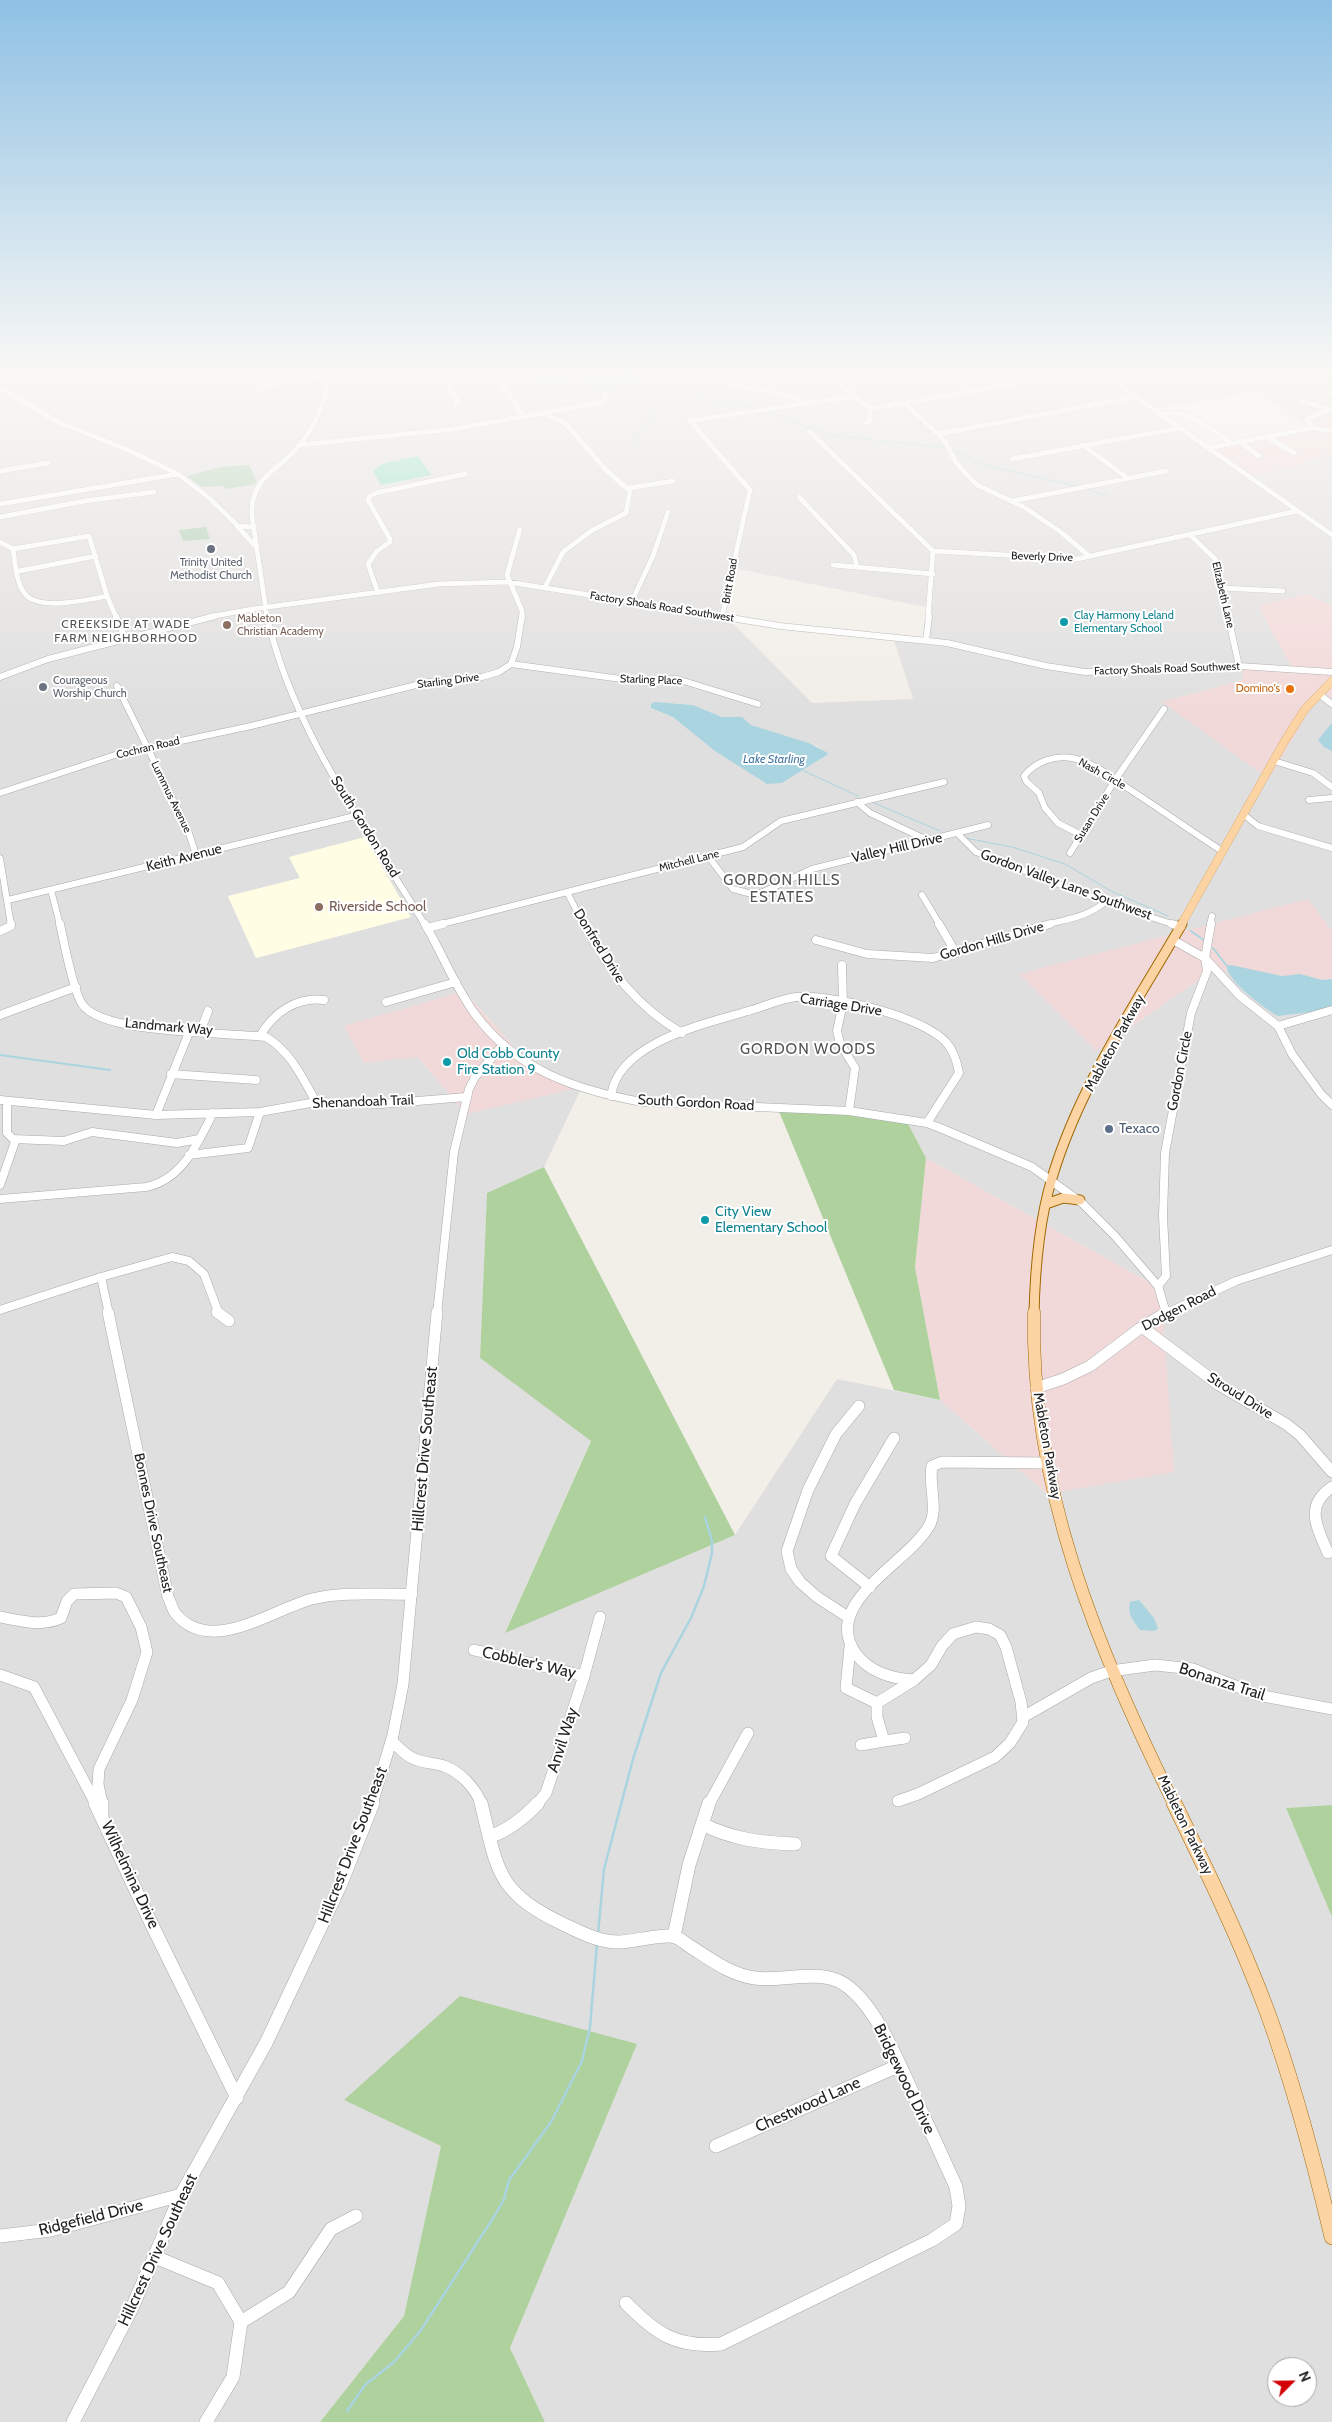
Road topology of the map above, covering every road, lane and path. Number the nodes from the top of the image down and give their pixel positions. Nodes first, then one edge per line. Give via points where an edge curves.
1 (107, 486) edge
2 (194, 486) edge
3 (258, 486) edge
4 (409, 486) edge
5 (626, 486) edge
6 (641, 486) edge
7 (748, 486) edge
8 (866, 486) edge
9 (981, 486) edge
10 (1087, 486) edge
11 (1261, 486) edge
12 (629, 488) junction
13 (154, 492) dead end
14 (799, 497) dead end
15 (1013, 501) junction
16 (0, 504) edge
17 (1296, 511) junction
18 (668, 512) dead end
19 (251, 516) junction
20 (0, 517) edge
21 (236, 524) junction
22 (254, 527) junction
23 (520, 529) dead end
24 (1189, 534) junction
25 (1332, 536) edge
26 (0, 542) edge
27 (13, 549) junction
28 (258, 550) junction
29 (933, 551) junction
30 (96, 556) junction
31 (1089, 556) junction
32 (833, 565) dead end
33 (857, 567) junction
34 (18, 572) junction
35 (933, 574) junction
36 (508, 582) junction
37 (545, 587) junction
38 (1221, 588) junction
39 (1283, 591) dead end
40 (378, 593) junction
41 (107, 596) junction
42 (632, 601) junction
43 (265, 608) junction
44 (722, 616) junction
45 (125, 638) junction
46 (926, 641) junction
47 (511, 664) junction
48 (1239, 666) junction
49 (1332, 672) edge
50 (0, 677) edge
51 (1332, 681) edge
52 (118, 686) dead end
53 (1319, 694) junction
54 (758, 704) dead end
55 (1332, 704) edge
56 (1164, 709) dead end
57 (298, 713) junction
58 (147, 747) junction
59 (1274, 761) junction
60 (1115, 780) junction
61 (944, 782) dead end
62 (1332, 787) edge
63 (0, 792) edge
64 (1332, 798) edge
65 (1309, 800) dead end
66 (857, 802) junction
67 (359, 814) junction
68 (1243, 814) junction
69 (988, 825) dead end
70 (958, 834) junction
71 (1081, 834) junction
72 (928, 840) junction
73 (1332, 848) edge
74 (1222, 851) junction
75 (1070, 853) dead end
76 (196, 855) junction
77 (708, 856) junction
78 (0, 858) edge
79 (50, 890) junction
80 (567, 892) junction
81 (922, 895) dead end
82 (8, 900) junction
83 (1105, 902) junction
84 (1212, 916) dead end
85 (1181, 927) junction
86 (427, 928) junction
87 (3, 931) edge
88 (816, 940) dead end
89 (1173, 940) junction
90 (956, 953) junction
91 (1205, 958) junction
92 (842, 965) dead end
93 (456, 982) junction
94 (76, 987) junction
95 (324, 1000) dead end
96 (386, 1002) dead end
97 (843, 1003) junction
98 (1332, 1010) edge
99 (208, 1011) dead end
100 (0, 1015) edge
101 (1278, 1026) junction
102 (190, 1030) junction
103 (200, 1030) junction
104 (682, 1033) junction
105 (260, 1036) junction
106 (502, 1046) junction
107 (171, 1074) junction
108 (256, 1080) dead end
109 (611, 1096) junction
110 (466, 1097) junction
111 (4, 1100) edge
112 (316, 1102) junction
113 (1332, 1105) edge
114 (849, 1111) junction
115 (260, 1112) junction
116 (213, 1114) junction
117 (156, 1115) junction
118 (927, 1123) junction
119 (16, 1139) junction
120 (199, 1139) junction
121 (189, 1155) junction
122 (1051, 1179) junction
123 (0, 1185) edge
124 (0, 1199) edge
125 (1080, 1200) junction
126 (1046, 1204) junction
127 (1332, 1250) edge
128 (101, 1277) junction
129 (1158, 1286) junction
130 (0, 1310) edge
131 (1166, 1313) junction
132 (229, 1320) dead end
133 (1142, 1327) junction
134 (1036, 1388) junction
135 (859, 1406) dead end
136 (894, 1438) dead end
137 (1048, 1463) junction
138 (1332, 1472) edge
139 (1332, 1487) edge
140 (1328, 1553) dead end
141 (870, 1587) junction
142 (412, 1594) junction
143 (0, 1617) edge
144 (600, 1617) dead end
145 (848, 1617) junction
146 (850, 1647) junction
147 (474, 1650) dead end
148 (1111, 1671) junction
149 (0, 1675) edge
150 (584, 1676) junction
151 (914, 1680) junction
152 (878, 1703) junction
153 (1332, 1709) edge
154 (1023, 1717) junction
155 (748, 1733) dead end
156 (905, 1738) dead end
157 (392, 1740) junction
158 (884, 1741) junction
159 (861, 1745) dead end
160 (898, 1801) dead end
161 (102, 1815) junction
162 (702, 1824) junction
163 (489, 1837) junction
164 (795, 1844) dead end
165 (674, 1936) junction
166 (900, 2065) junction
167 (236, 2098) junction
168 (716, 2146) dead end
169 (181, 2195) junction
170 (356, 2216) dead end
171 (0, 2236) edge
172 (1332, 2237) edge
173 (155, 2257) junction
174 (626, 2303) dead end
175 (242, 2322) junction
176 (73, 2422) edge
177 (206, 2422) edge

1 - 16 street
2 - 21 street
3 - 19 street, South Gordon Road via 253,496
4 - 40 street via 369,497 390,539 368,564
5 - 12 street
6 - 12 street
7 - 44 street, Britt Road
8 - 29 street
9 - 15 street
10 - 15 street
11 - 17 street
12 - 37 street via 626,513 591,531 562,552
13 - 20 street
14 - 33 street via 854,555
15 - 31 street via 1062,533
17 - 24 street, Beverly Drive
17 - 25 street
18 - 42 street via 653,556
19 - 21 street via 245,525
19 - 22 street, South Gordon Road
21 - 22 street
21 - 28 street
22 - 28 street, South Gordon Road
23 - 36 street via 507,575
24 - 31 street, Beverly Drive
24 - 38 street, Elizabeth Lane via 1212,554
26 - 27 street
27 - 30 street via 89,536
27 - 34 street
28 - 43 street, South Gordon Road
29 - 31 street, Beverly Drive via 1040,558 1077,559
29 - 35 street
30 - 34 street
30 - 41 street
32 - 33 street
33 - 35 street
34 - 41 street via 25,593 31,599 71,603
35 - 46 street
36 - 37 street, Factory Shoals Road Southwest
36 - 40 street, Factory Shoals Road Southwest via 439,584
36 - 47 street via 517,596 522,618
37 - 42 street, Factory Shoals Road Southwest
38 - 39 street
38 - 48 street, Elizabeth Lane
40 - 43 street, Factory Shoals Road Southwest
41 - 45 street
42 - 44 street, Factory Shoals Road Southwest
43 - 45 street, Factory Shoals Road Southwest via 206,618
43 - 57 street, South Gordon Road
44 - 46 street, Factory Shoals Road Southwest via 780,626
45 - 50 street, Factory Shoals Road Southwest via 48,659
46 - 48 street, Factory Shoals Road Southwest via 1085,672
47 - 54 street, Starling Place via 636,680 677,679
47 - 57 street, Starling Drive via 489,676 428,682
48 - 49 street, Factory Shoals Road Southwest
51 - 53 main road, Mableton Parkway
52 - 58 street, Lummus Avenue
53 - 55 street
53 - 59 main road, Mableton Parkway via 1294,726
56 - 60 street, Susan Drive
57 - 58 street, Cochran Road
57 - 67 street, South Gordon Road via 324,762
58 - 63 street, Cochran Road via 98,759
58 - 76 street, Lummus Avenue via 188,830
59 - 62 street via 1313,773
59 - 68 main road, Mableton Parkway
60 - 71 street, Susan Drive
60 - 71 street, Nash Circle via 1082,760 1059,757 1044,761 1026,773 1026,781 1039,793 1053,817 1064,828
60 - 74 street, Nash Circle
61 - 66 street, Mitchell Lane
64 - 65 street
66 - 72 street via 870,814
66 - 77 street, Mitchell Lane via 781,821 743,847
67 - 76 street, Keith Avenue
67 - 86 street, South Gordon Road
68 - 73 street via 1263,827
68 - 74 main road, Mableton Parkway
69 - 70 street, Valley Hill Drive
70 - 72 street, Valley Hill Drive
70 - 83 street, Gordon Valley Lane Southwest via 976,852
71 - 75 street, Susan Drive
72 - 77 street, Valley Hill Drive via 812,869 770,890 755,893 733,888
74 - 85 main road, Mableton Parkway
76 - 79 street, Keith Avenue
77 - 80 street, Mitchell Lane
78 - 82 street
79 - 82 street, Keith Avenue
79 - 94 street, Landmark Way
80 - 86 street, Mitchell Lane
80 - 104 street, Donfred Drive via 625,989
81 - 90 street
82 - 87 street via 11,926
83 - 85 street, Gordon Valley Lane Southwest
83 - 90 street, Gordon Hills Drive via 1086,915
84 - 91 street, Gordon Circle
85 - 89 main road, Mableton Parkway
86 - 93 street, South Gordon Road
88 - 90 street, Gordon Hills Drive via 867,954 905,958 933,958
89 - 91 street
89 - 122 main road, Mableton Parkway via 1082,1103
91 - 101 street via 1240,996
91 - 129 street, Gordon Circle via 1206,971 1191,1013 1165,1153 1166,1276
92 - 97 street
93 - 96 street
93 - 106 street, South Gordon Road via 474,1013
94 - 100 street
94 - 102 street, Landmark Way via 78,999 86,1010 96,1016 132,1025
95 - 105 street via 301,1001 279,1012
97 - 104 street, Carriage Drive via 808,997 791,998
97 - 114 street via 838,1037 855,1068
97 - 118 street, Carriage Drive via 898,1015 928,1029 950,1049 959,1073
98 - 101 street
99 - 103 street
101 - 113 street via 1292,1054
102 - 103 street, Landmark Way
102 - 107 street
103 - 105 street, Landmark Way
104 - 109 street, Carriage Drive via 650,1047 621,1068 614,1080
105 - 112 street, Landmark Way via 278,1043 290,1056
106 - 109 street, South Gordon Road via 526,1063 562,1081
106 - 110 street, Hillcrest Drive Southeast via 475,1077
107 - 108 street
107 - 117 street
109 - 114 street, South Gordon Road via 664,1104
110 - 112 street, Shenandoah Trail via 380,1104
110 - 142 street, Hillcrest Drive Southeast via 454,1152 447,1213
111 - 117 street, Shenandoah Trail
111 - 119 street, Shenandoah Trail via 7,1133
112 - 115 street, Shenandoah Trail
114 - 118 street, South Gordon Road
115 - 116 street, Shenandoah Trail
115 - 121 street via 248,1148
116 - 117 street, Shenandoah Trail
116 - 120 street
118 - 122 street, South Gordon Road via 1032,1167
119 - 120 street via 64,1141 92,1132 177,1143
119 - 123 street
120 - 121 street
121 - 124 street via 172,1177 146,1187
122 - 125 street, South Gordon Road
122 - 126 main road, Mableton Parkway
125 - 126 main road via 1063,1198
125 - 129 street, South Gordon Road
126 - 134 main road, Mableton Parkway via 1033,1298
127 - 131 street, Dodgen Road via 1246,1278
128 - 130 street
128 - 132 street via 172,1257 189,1261 204,1274 217,1312
128 - 142 street, Bonnes Drive Southeast via 168,1596 176,1614 192,1628 212,1632 241,1626 311,1599
129 - 131 street
131 - 133 street, Dodgen Road
133 - 134 street, Dodgen Road via 1105,1357 1056,1383
133 - 138 street, Stroud Drive via 1219,1385 1286,1424
134 - 137 main road, Mableton Parkway
135 - 145 street via 836,1434 808,1490 787,1551 791,1569 800,1582 816,1597
136 - 141 street via 855,1504 831,1556
137 - 141 street via 942,1462 932,1466 929,1476 933,1513 929,1526
137 - 148 main road, Mableton Parkway via 1065,1540
139 - 140 street via 1315,1502 1319,1528
141 - 145 street
142 - 157 street, Hillcrest Drive Southeast via 403,1684
143 - 161 street via 28,1625 50,1624 61,1618 69,1597 74,1594 126,1597 141,1627 147,1652 132,1700 99,1769
144 - 150 street, Anvil Way
145 - 146 street via 846,1633
146 - 151 street via 868,1666 896,1680
146 - 152 street via 846,1688
147 - 150 street, Cobbler's Way
148 - 153 street, Bonanza Trail via 1155,1665 1180,1666 1258,1695
148 - 154 street, Bonanza Trail via 1091,1678
148 - 172 main road, Mableton Parkway via 1199,1851 1253,1977 1288,2074
149 - 161 street, Wilhelmina Drive via 34,1688
150 - 163 street, Anvil Way via 546,1793 526,1816
151 - 152 street
151 - 154 street via 931,1665 953,1634 976,1627 989,1629 1000,1635 1006,1647
152 - 158 street via 877,1717
154 - 160 street via 1010,1743 995,1757
155 - 162 street via 712,1796
156 - 158 street
157 - 163 street via 399,1750 416,1760 444,1766 466,1780 476,1790 481,1802
157 - 167 street, Hillcrest Drive Southeast via 375,1797 340,1886 266,2043
158 - 159 street
161 - 167 street, Wilhelmina Drive
162 - 164 street via 734,1839
162 - 165 street via 687,1868
163 - 165 street via 497,1868 507,1885 527,1905 542,1914 590,1937 604,1940 618,1942
165 - 166 street, Bridgewood Drive via 725,1968 752,1978 816,1977 844,1984 872,2013
166 - 168 street, Chestwood Lane
166 - 174 street, Bridgewood Drive via 956,2188 959,2206 956,2224 903,2256 721,2344 688,2345 672,2340 657,2332
167 - 169 street, Hillcrest Drive Southeast
169 - 171 street, Ridgefield Drive via 51,2230
169 - 173 street, Hillcrest Drive Southeast
170 - 175 street via 332,2229 289,2292
173 - 175 street via 218,2283
173 - 176 street, Hillcrest Drive Southeast
175 - 177 street via 233,2377

